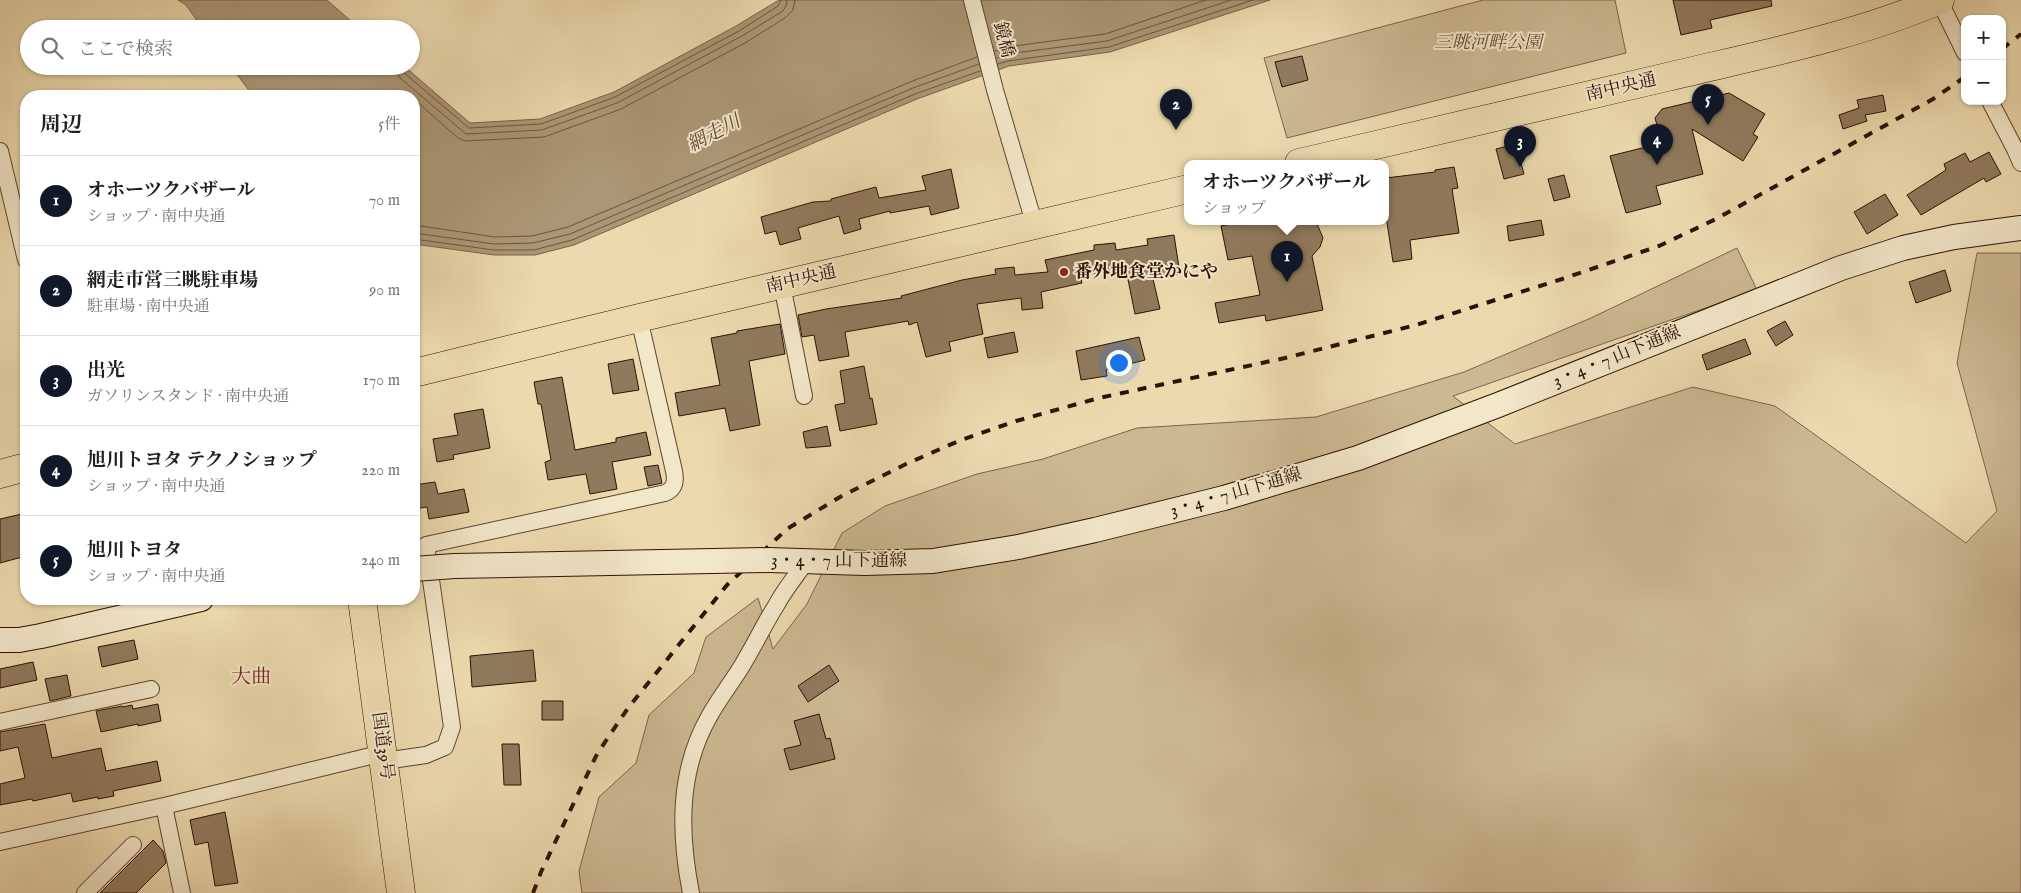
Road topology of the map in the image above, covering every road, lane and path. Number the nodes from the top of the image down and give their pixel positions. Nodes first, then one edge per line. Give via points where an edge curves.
1 (972, 0) edge
2 (1939, 0) edge
3 (1961, 45) edge
4 (1992, 105) edge
5 (0, 151) edge
6 (1312, 160) edge
7 (2021, 163) edge
8 (1184, 190) edge
9 (1035, 226) junction
10 (2021, 228) edge
11 (20, 235) edge
12 (782, 285) junction
13 (639, 318) junction
14 (420, 372) edge
15 (804, 396) dead end
16 (20, 469) edge
17 (0, 474) edge
18 (806, 563) junction
19 (420, 569) edge
20 (175, 605) edge
21 (363, 605) edge
22 (0, 640) edge
23 (151, 689) dead end
24 (0, 722) edge
25 (384, 757) junction
26 (164, 806) junction
27 (0, 842) edge
28 (132, 845) dead end
29 (86, 893) edge
30 (182, 893) edge
31 (401, 893) edge
32 (691, 893) edge

1 - 9 street, 鏡橋
2 - 3 street
2 - 6 highway, 南中央通 via 1896,18 1736,61
4 - 7 street
5 - 11 street
8 - 9 highway, 南中央通
9 - 12 highway, 南中央通
10 - 18 street, 3・4・7 山下通線 via 1945,238 1841,268 1358,458 1224,498 1018,547 933,561
12 - 13 highway, 南中央通
12 - 15 street
13 - 14 highway, 南中央通
13 - 25 street via 674,471 674,485 665,493 426,546 452,726 445,747 426,755
16 - 17 highway
18 - 19 street, 3・4・7 山下通線, bridge via 769,560
18 - 32 street via 777,603 710,716 692,754 684,793 682,826
20 - 22 street via 41,636
21 - 25 highway, 国道39号
23 - 24 street
25 - 26 street
25 - 31 highway, 国道39号
26 - 27 street
26 - 30 street
28 - 29 street

